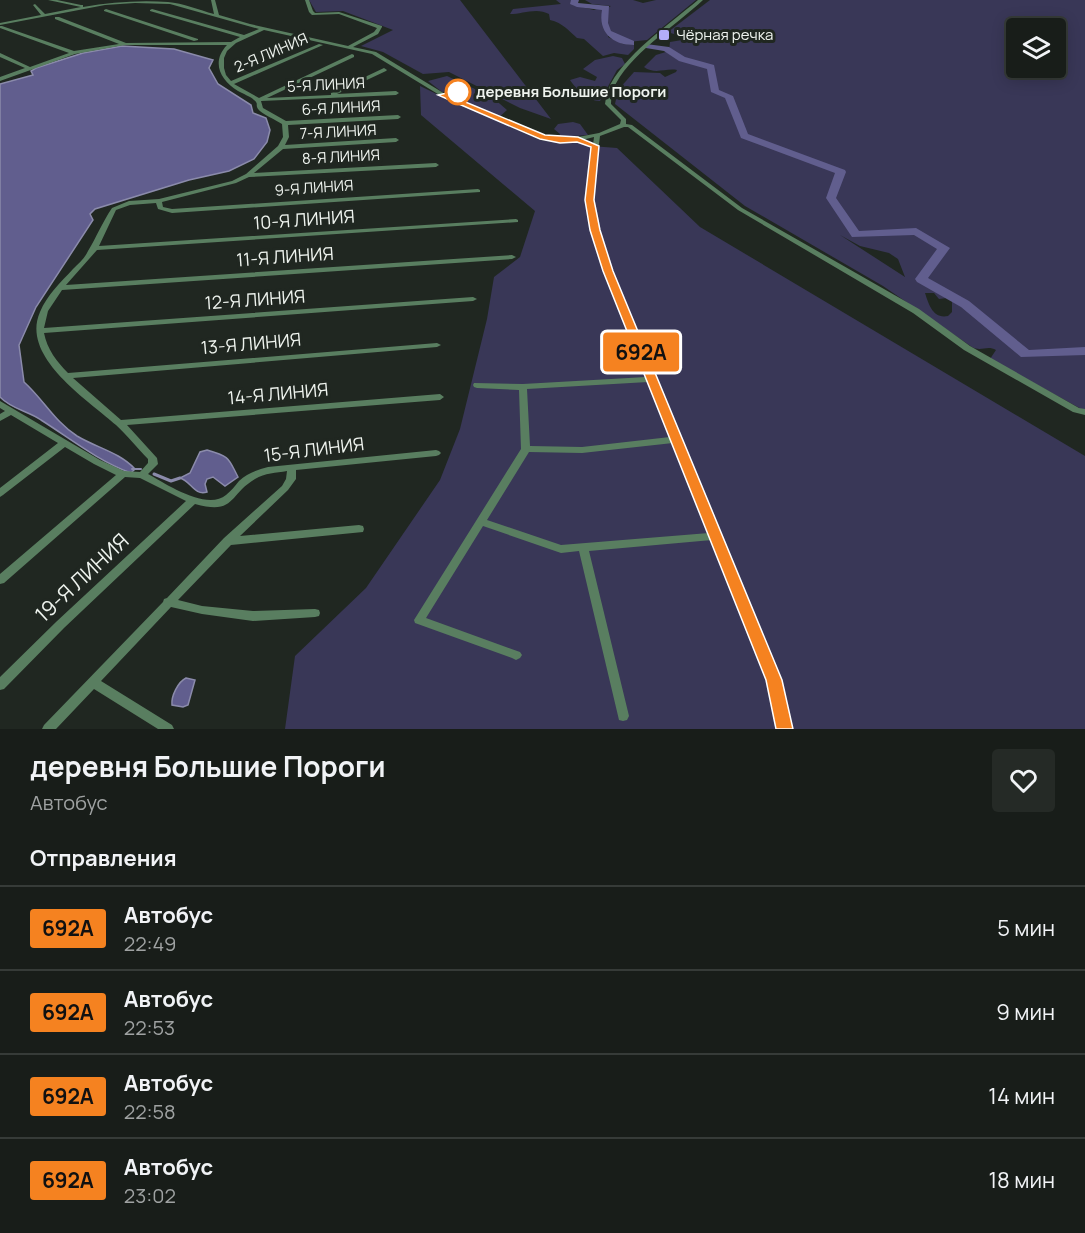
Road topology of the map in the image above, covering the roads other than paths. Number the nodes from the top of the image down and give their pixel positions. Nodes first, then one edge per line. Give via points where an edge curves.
1 (50, 0) edge
2 (213, 0) edge
3 (307, 0) edge
4 (701, 0) edge
5 (134, 1) edge
6 (170, 1) edge
7 (35, 5) dead end
8 (91, 7) junction
9 (106, 10) dead end
10 (152, 10) dead end
11 (44, 16) junction
12 (217, 16) junction
13 (57, 18) dead end
14 (1, 25) edge
15 (264, 28) junction
16 (246, 37) junction
17 (202, 42) junction
18 (232, 43) junction
19 (125, 44) junction
20 (321, 45) dead end
21 (349, 47) junction
22 (74, 54) junction
23 (0, 55) edge
24 (352, 57) dead end
25 (29, 68) junction
26 (384, 70) dead end
27 (0, 79) edge
28 (231, 83) junction
29 (396, 93) dead end
30 (328, 97) junction
31 (258, 100) junction
32 (398, 117) dead end
33 (285, 123) junction
34 (623, 124) junction
35 (597, 135) junction
36 (578, 139) junction
37 (396, 140) dead end
38 (595, 146) junction
39 (281, 147) junction
40 (436, 165) dead end
41 (248, 175) junction
42 (478, 191) dead end
43 (159, 201) junction
44 (516, 221) dead end
45 (93, 249) junction
46 (512, 256) dead end
47 (60, 288) junction
48 (473, 299) dead end
49 (39, 331) junction
50 (437, 345) dead end
51 (68, 376) junction
52 (651, 379) junction
53 (477, 385) dead end
54 (523, 387) junction
55 (440, 398) dead end
56 (0, 404) edge
57 (10, 411) junction
58 (1085, 412) edge
59 (0, 418) edge
60 (119, 423) junction
61 (676, 440) junction
62 (64, 443) junction
63 (526, 449) junction
64 (436, 453) dead end
65 (292, 468) junction
66 (123, 474) junction
67 (142, 475) junction
68 (0, 493) edge
69 (193, 500) junction
70 (480, 521) junction
71 (359, 529) dead end
72 (716, 536) junction
73 (228, 541) junction
74 (583, 548) junction
75 (0, 580) edge
76 (168, 602) junction
77 (315, 613) dead end
78 (516, 655) dead end
79 (93, 682) junction
80 (0, 685) edge
81 (623, 716) dead end
82 (48, 729) edge
83 (168, 729) edge
84 (784, 729) edge

1 - 8 street
2 - 12 street
3 - 21 street via 314,14 339,13 380,27
4 - 34 street via 632,59 615,82 608,94 608,104 624,120
5 - 6 street
5 - 8 street
6 - 12 street
7 - 11 street
8 - 11 street
9 - 17 street
10 - 16 street
11 - 14 street
12 - 15 street
13 - 19 street
14 - 22 street
15 - 16 street
15 - 21 street
16 - 18 street
17 - 18 street
17 - 19 street
18 - 28 street via 223,52 221,68
19 - 22 street
20 - 28 street, 2-Я ЛИНИЯ
21 - 36 street via 374,53 445,96 543,138
22 - 25 street
23 - 25 street
24 - 31 street
25 - 27 street
26 - 30 street
28 - 31 street
29 - 30 street, 5-Я ЛИНИЯ
30 - 31 street, 5-Я ЛИНИЯ
31 - 33 street via 261,109
32 - 33 street, 6-Я ЛИНИЯ
33 - 39 street via 286,136
34 - 35 street
34 - 58 street via 740,209 916,311 1010,374
35 - 36 street
35 - 38 street
36 - 38 street
37 - 39 street, 7-Я ЛИНИЯ
38 - 52 street via 589,200 595,230
39 - 41 street
40 - 41 street, 8-Я ЛИНИЯ
41 - 43 street via 221,187
42 - 43 street, 9-Я ЛИНИЯ via 172,211 160,208
43 - 45 street via 129,203 114,209
44 - 45 street, 10-Я ЛИНИЯ
45 - 47 street
46 - 47 street, 11-Я ЛИНИЯ
47 - 49 street via 44,312
48 - 49 street, 12-Я ЛИНИЯ
49 - 51 street via 51,358
50 - 51 street, 13-Я ЛИНИЯ
51 - 60 street
52 - 54 street
52 - 61 street
53 - 54 street
54 - 63 street
55 - 60 street, 14-Я ЛИНИЯ
56 - 57 street
57 - 59 street
57 - 62 street
60 - 67 street via 152,458 153,464
61 - 63 street via 582,450
61 - 72 street
62 - 66 street
62 - 68 street
63 - 70 street
64 - 65 street, 15-Я ЛИНИЯ
65 - 69 street, 15-Я ЛИНИЯ via 257,473 219,503
65 - 73 street via 285,488
66 - 67 street
66 - 75 street
67 - 69 street, 15-Я ЛИНИЯ
69 - 80 street, 19-Я ЛИНИЯ
70 - 74 street via 561,549
70 - 78 street via 419,620
71 - 73 street
72 - 74 street
72 - 84 street via 774,680
73 - 76 street
74 - 81 street
76 - 77 street via 254,616
76 - 79 street
79 - 82 street
79 - 83 street

